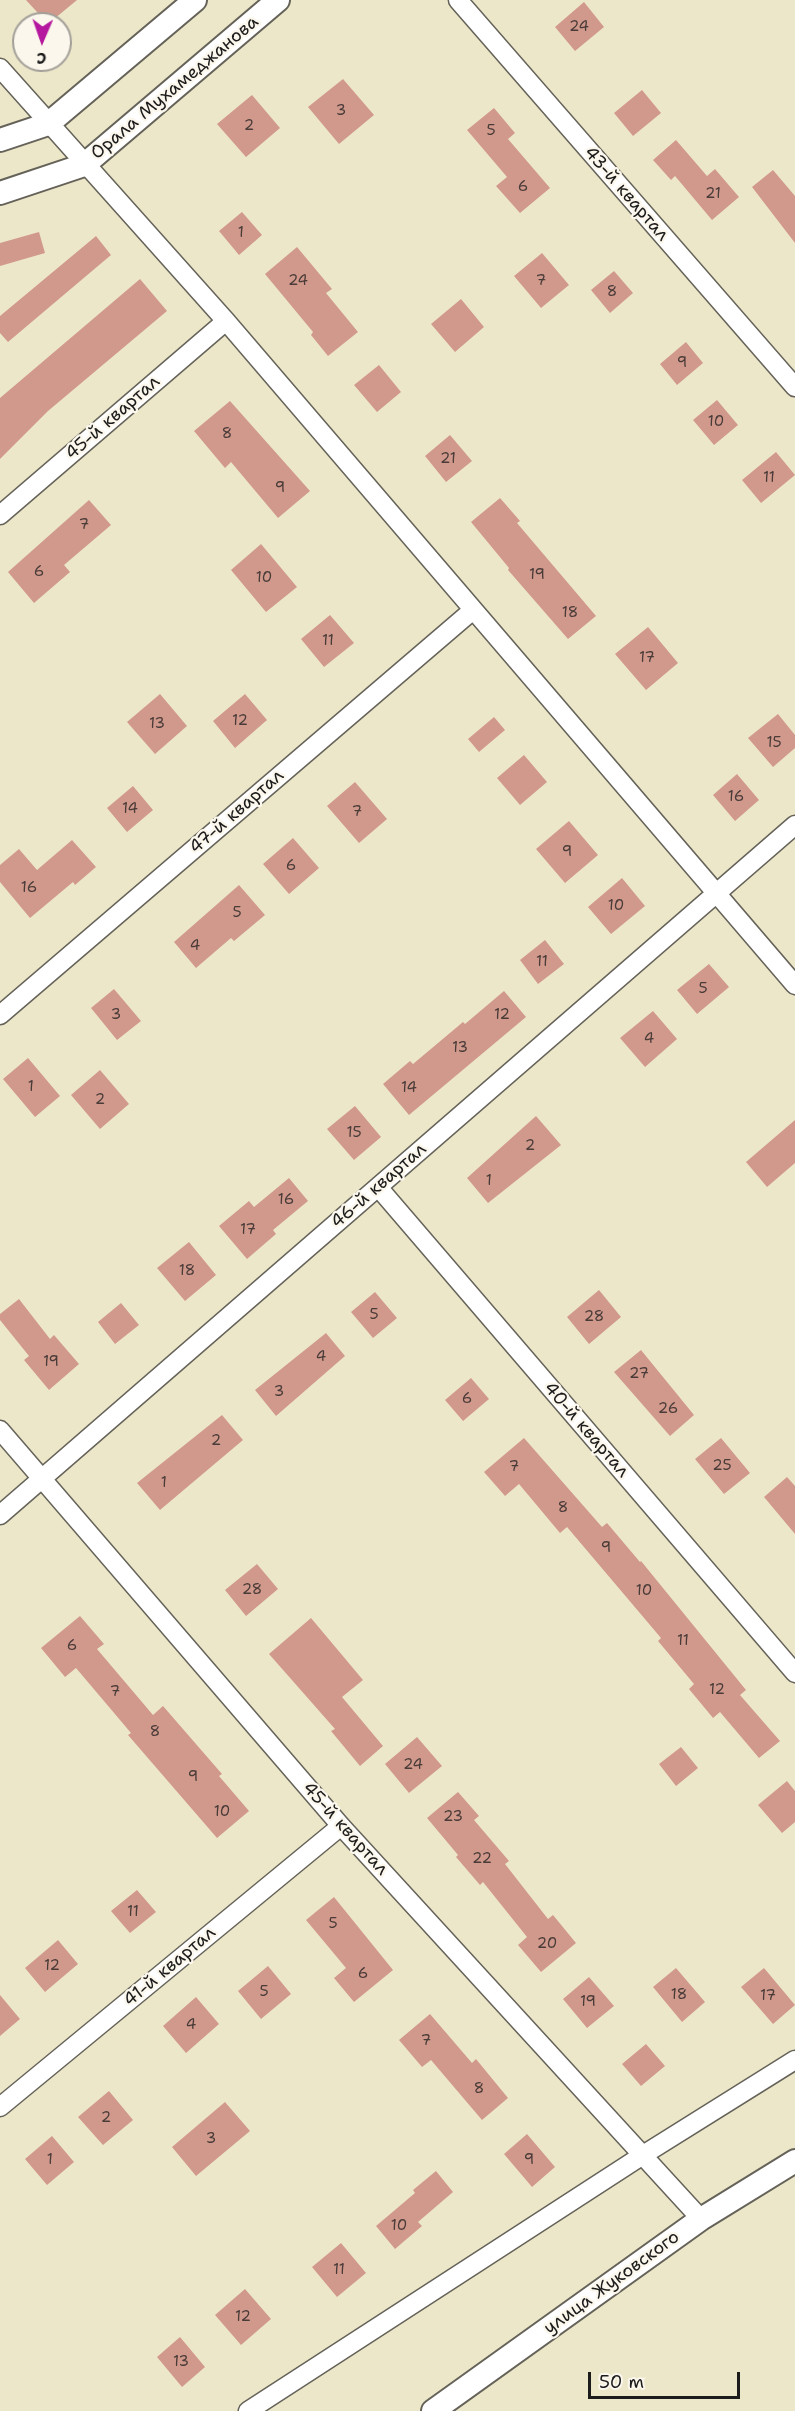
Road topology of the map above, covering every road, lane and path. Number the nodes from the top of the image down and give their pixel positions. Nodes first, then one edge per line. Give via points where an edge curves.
1 (195, 0) edge
2 (278, 0) edge
3 (458, 0) edge
4 (0, 68) edge
5 (48, 124) junction
6 (0, 140) edge
7 (84, 165) junction
8 (0, 193) edge
9 (226, 321) junction
10 (795, 387) edge
11 (0, 515) edge
12 (473, 609) junction
13 (795, 825) edge
14 (717, 893) junction
15 (795, 985) edge
16 (0, 1015) edge
17 (378, 1187) junction
18 (0, 1430) edge
19 (41, 1479) junction
20 (0, 1515) edge
21 (795, 1673) edge
22 (341, 1826) junction
23 (795, 2061) edge
24 (0, 2108) edge
25 (642, 2155) junction
26 (795, 2160) edge
27 (701, 2219) junction
28 (248, 2411) edge
29 (433, 2411) edge

1 - 5 street
2 - 7 street, Орала Мухамеджанова
3 - 10 street, 43-й квартал
4 - 5 street
5 - 6 street
5 - 7 street
7 - 8 street, Орала Мухамеджанова
7 - 9 street
9 - 11 street, 45-й квартал
9 - 12 street
12 - 14 street
12 - 16 street, 47-й квартал
13 - 14 street, 46-й квартал
14 - 15 street
14 - 17 street, 46-й квартал
17 - 19 street, 46-й квартал
17 - 21 street, 40-й квартал
18 - 19 street, 45-й квартал
19 - 20 street, 46-й квартал
19 - 22 street, 45-й квартал
22 - 24 street, 41-й квартал
22 - 25 street, 45-й квартал
23 - 25 street
25 - 27 street, 45-й квартал
25 - 28 street
26 - 27 street, улица Жуковского
27 - 29 street, улица Жуковского

